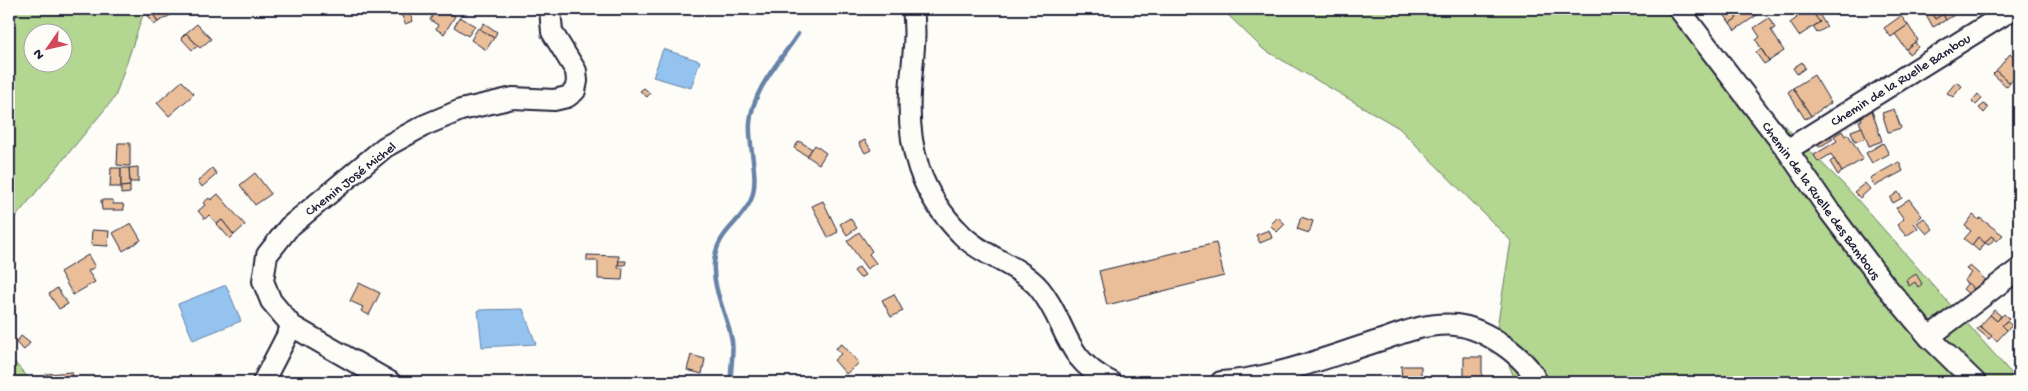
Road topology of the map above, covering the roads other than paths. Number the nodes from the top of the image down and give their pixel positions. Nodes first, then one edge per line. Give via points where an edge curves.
1 (550, 9) edge
2 (913, 9) edge
3 (1679, 9) edge
4 (2013, 9) edge
5 (1787, 150) junction
6 (2019, 269) edge
7 (292, 326) junction
8 (1929, 337) junction
9 (263, 382) edge
10 (390, 382) edge
11 (1111, 382) edge
12 (1221, 382) edge
13 (1536, 382) edge
14 (1975, 382) edge

1 - 7 street, Chemin José Michel via 552,32 576,71 575,91 554,100 513,98 461,110 425,125 385,147 289,226 267,255 263,281 271,301
2 - 11 street via 916,35 910,91 911,140 916,165 936,202 960,234 1039,288 1079,358 1088,368
3 - 5 street, Chemin de la Ruelle des Bambous
4 - 5 street, Chemin de la Ruelle Bambou
5 - 8 street, Chemin de la Ruelle des Bambous via 1885,285
6 - 8 street
7 - 9 street
7 - 10 street, Chemin José Michel
8 - 14 street, Chemin de la Ruelle des Bambous
12 - 13 street via 1246,380 1293,368 1428,326 1457,325 1503,344 1533,373

